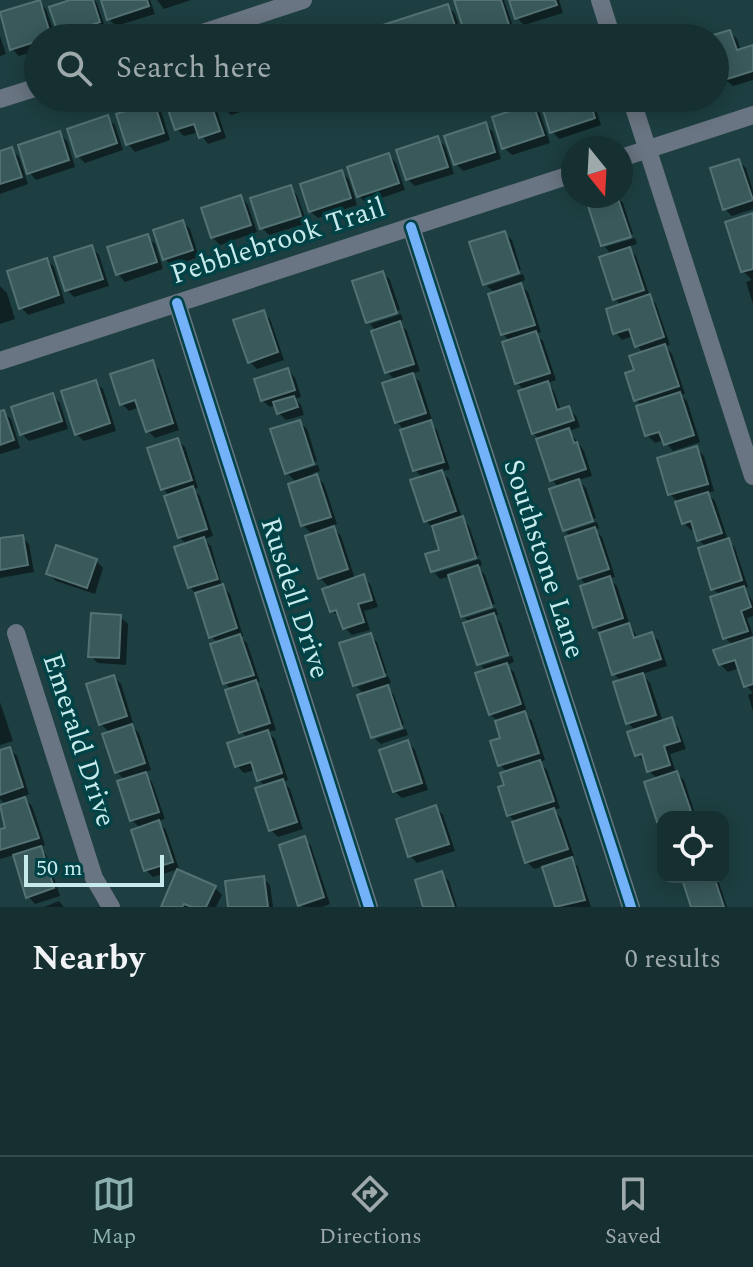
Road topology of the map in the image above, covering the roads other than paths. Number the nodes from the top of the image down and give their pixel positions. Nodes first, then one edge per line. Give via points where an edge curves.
1 (303, 0) edge
2 (600, 0) edge
3 (230, 24) edge
4 (608, 24) edge
5 (24, 91) edge
6 (0, 99) edge
7 (636, 112) edge
8 (753, 115) edge
9 (648, 150) junction
10 (633, 154) edge
11 (561, 178) edge
12 (411, 227) junction
13 (177, 303) junction
14 (0, 361) edge
15 (753, 476) edge
16 (16, 633) dead end
17 (111, 907) edge
18 (369, 907) edge
19 (631, 907) edge

1 - 3 street
2 - 4 street
5 - 6 street
7 - 9 street
8 - 9 street
9 - 10 street
9 - 15 street
11 - 12 street, Pebblebrook Trail
12 - 13 street, Pebblebrook Trail
12 - 19 street, Southstone Lane
13 - 14 street, Pebblebrook Trail
13 - 18 street, Rusdell Drive
16 - 17 street, Emerald Drive via 94,878

